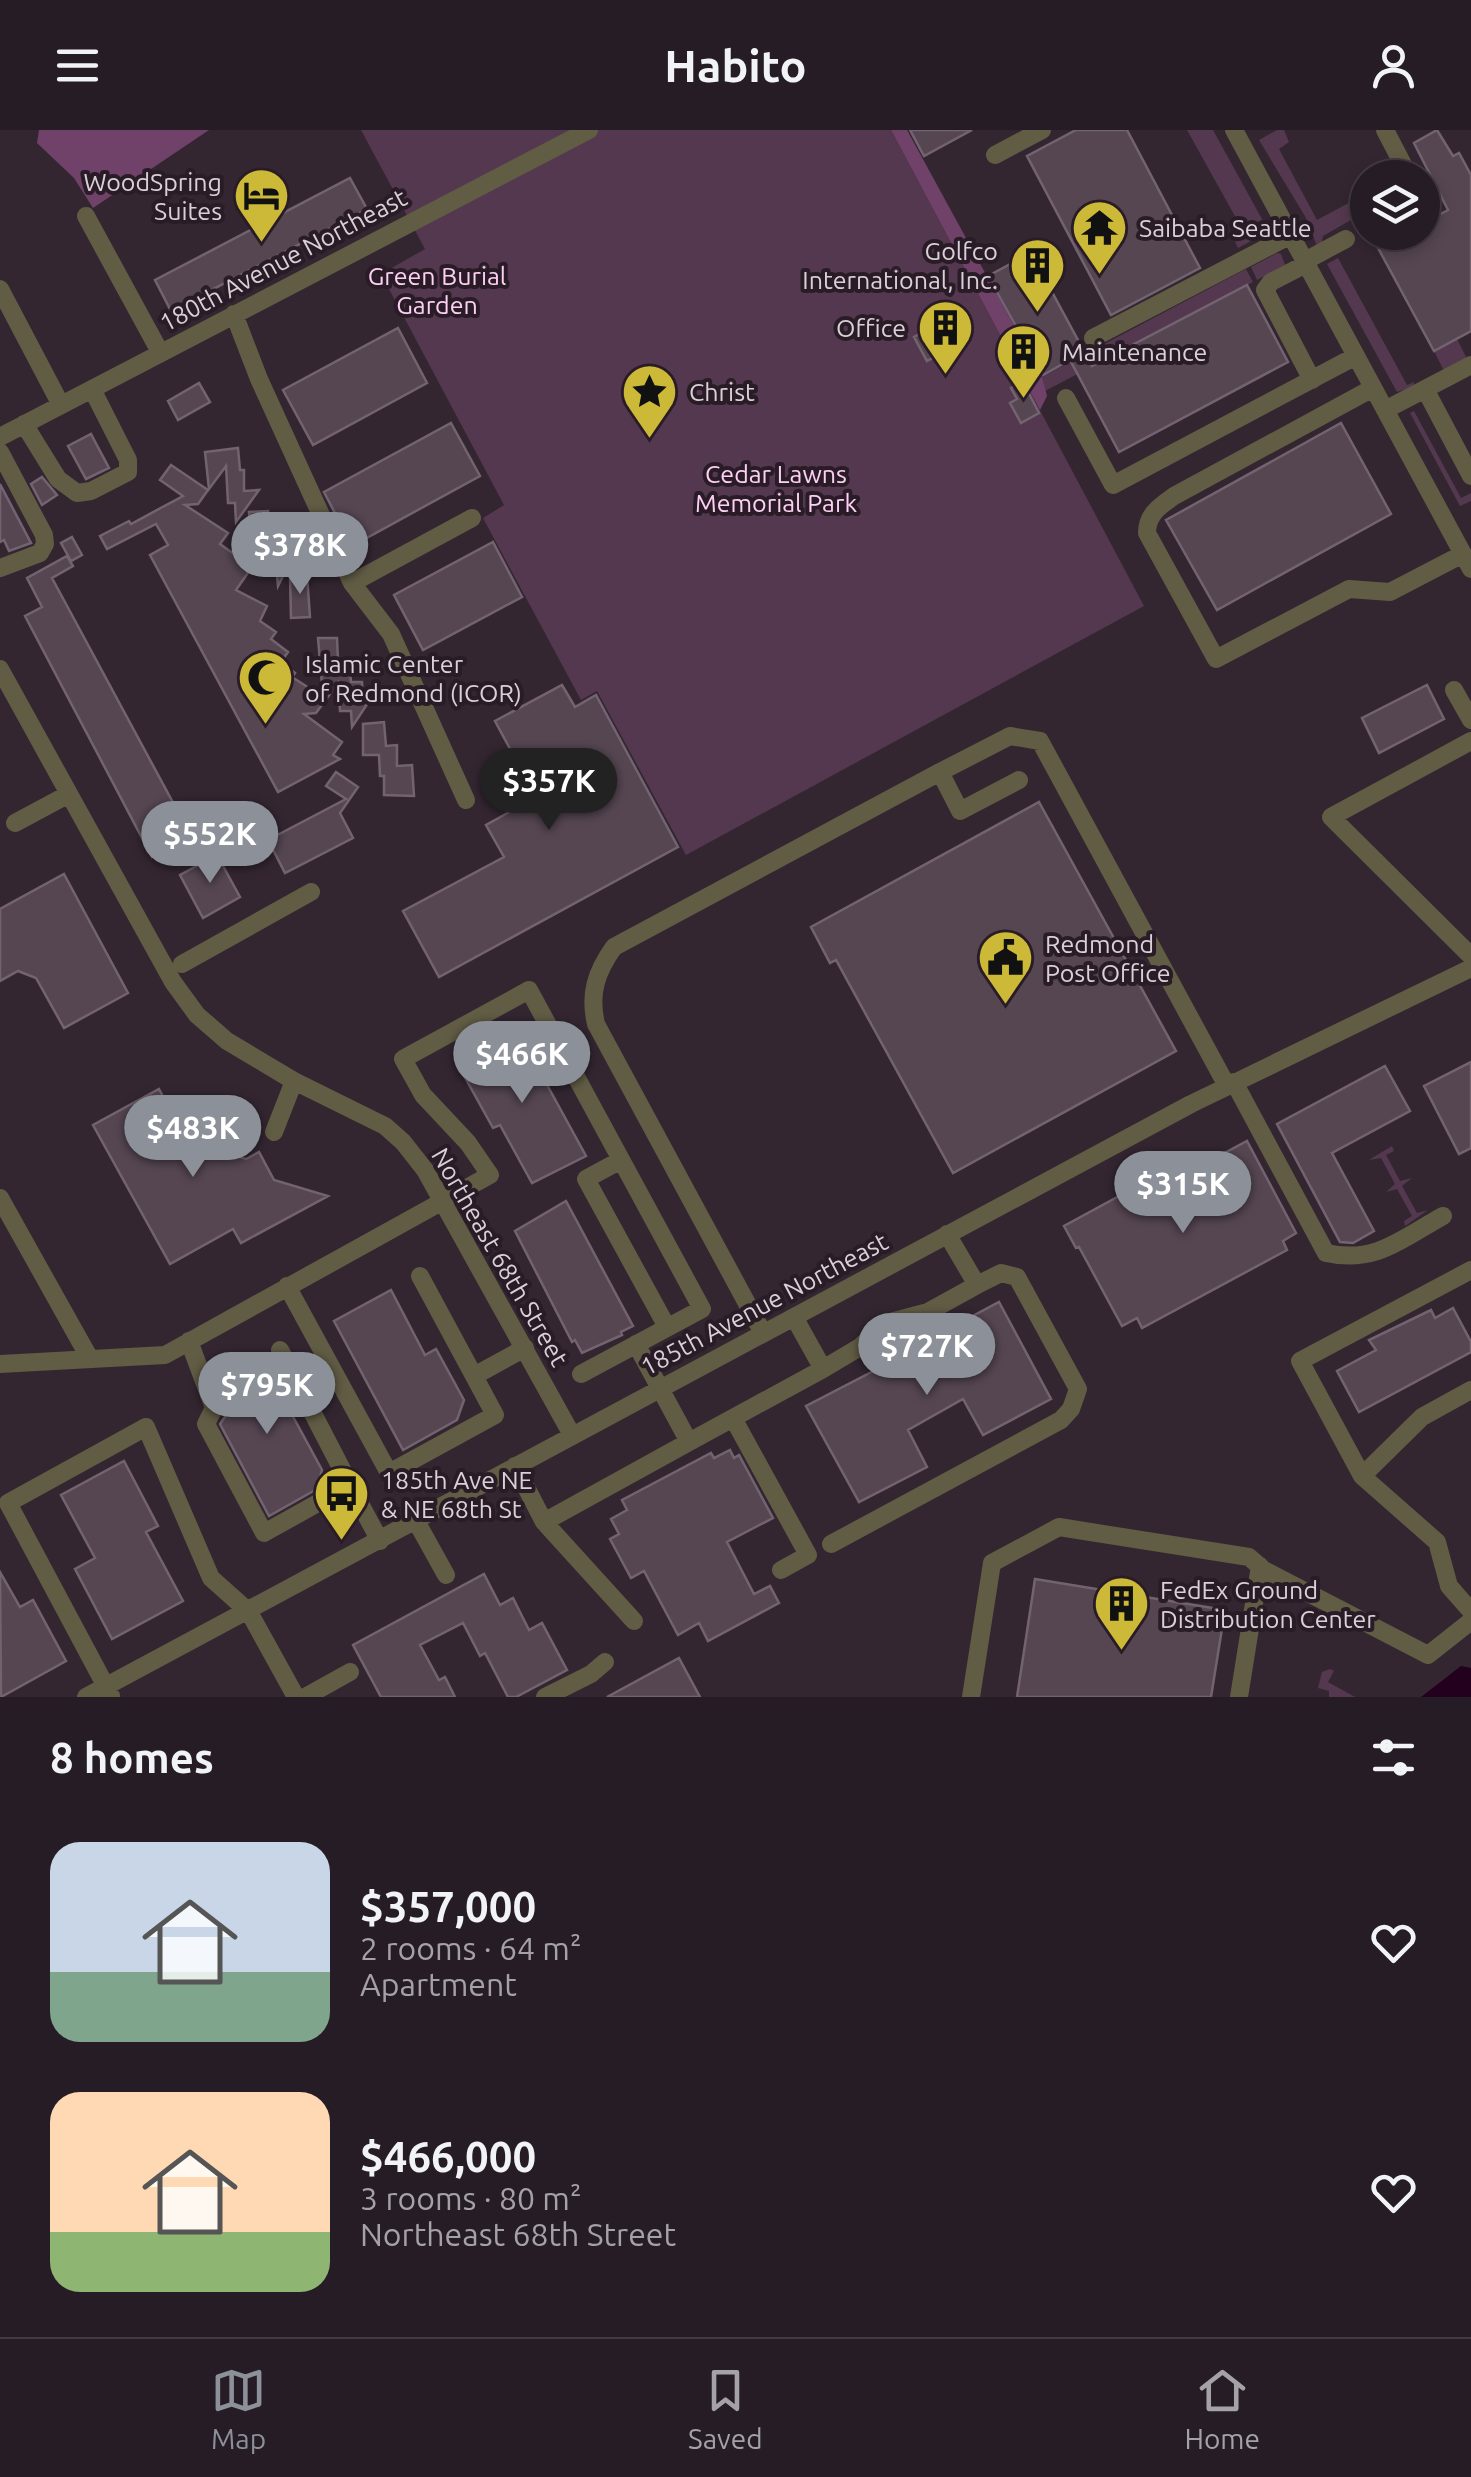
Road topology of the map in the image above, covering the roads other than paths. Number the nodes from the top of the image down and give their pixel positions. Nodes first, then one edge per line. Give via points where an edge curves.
1 (589, 130) edge
2 (1042, 130) edge
3 (1385, 130) edge
4 (1242, 133) edge
5 (996, 154) dead end
6 (1401, 160) edge
7 (86, 216) dead end
8 (1290, 235) junction
9 (1346, 239) dead end
10 (1305, 262) junction
11 (0, 289) edge
12 (234, 314) junction
13 (1092, 338) dead end
14 (160, 352) junction
15 (1356, 356) junction
16 (1471, 365) edge
17 (1312, 380) junction
18 (92, 388) junction
19 (1373, 388) junction
20 (1425, 389) junction
21 (1066, 398) dead end
22 (62, 405) junction
23 (1385, 410) junction
24 (24, 424) junction
25 (0, 437) edge
26 (0, 452) edge
27 (1471, 476) edge
28 (472, 518) dead end
29 (1467, 561) edge
30 (0, 568) edge
31 (352, 583) junction
32 (0, 669) edge
33 (1454, 690) dead end
34 (1471, 720) edge
35 (1471, 741) edge
36 (940, 772) junction
37 (1019, 780) dead end
38 (69, 794) junction
39 (466, 800) dead end
40 (15, 823) dead end
41 (312, 892) dead end
42 (1471, 956) edge
43 (182, 964) dead end
44 (1471, 968) edge
45 (294, 1081) junction
46 (1231, 1084) junction
47 (274, 1132) dead end
48 (620, 1160) junction
49 (0, 1198) edge
50 (442, 1200) junction
51 (1443, 1216) dead end
52 (947, 1234) junction
53 (1471, 1270) edge
54 (420, 1276) dead end
55 (977, 1285) junction
56 (288, 1286) junction
57 (794, 1317) junction
58 (667, 1327) junction
59 (763, 1333) junction
60 (189, 1341) junction
61 (636, 1344) junction
62 (525, 1348) junction
63 (280, 1350) dead end
64 (90, 1359) junction
65 (0, 1364) edge
66 (823, 1370) junction
67 (581, 1374) dead end
68 (474, 1376) junction
69 (660, 1388) junction
70 (1471, 1390) edge
71 (732, 1418) junction
72 (572, 1435) junction
73 (689, 1442) junction
74 (515, 1466) junction
75 (1362, 1476) junction
76 (350, 1485) junction
77 (4, 1506) edge
78 (416, 1521) junction
79 (544, 1522) junction
80 (380, 1541) junction
81 (831, 1544) dead end
82 (1260, 1566) junction
83 (781, 1570) dead end
84 (446, 1575) dead end
85 (1471, 1611) edge
86 (249, 1612) junction
87 (634, 1621) dead end
88 (1471, 1621) edge
89 (606, 1662) dead end
90 (350, 1672) dead end
91 (108, 1692) edge
92 (86, 1697) edge
93 (296, 1697) edge
94 (304, 1697) edge
95 (544, 1697) edge
96 (971, 1697) edge
97 (1239, 1697) edge

1 - 12 street, 180th Avenue Northeast
2 - 5 street
3 - 6 street
4 - 8 street
7 - 14 street
8 - 10 street
8 - 13 street
9 - 10 street
10 - 15 street
10 - 17 street via 1264,290
11 - 22 street
12 - 14 street, 180th Avenue Northeast
12 - 31 street
14 - 18 street, 180th Avenue Northeast
15 - 17 street
15 - 19 street
16 - 20 street
17 - 21 street via 1113,484
18 - 22 street, 180th Avenue Northeast
18 - 24 street via 128,472 77,494 58,478
19 - 23 street
19 - 29 street via 1155,510 1147,533 1155,549 1216,659 1349,588 1390,592
20 - 23 street
20 - 27 street
22 - 24 street, 180th Avenue Northeast
23 - 29 street
24 - 25 street, 180th Avenue Northeast
26 - 30 street via 46,544 40,553
28 - 31 street
31 - 39 street via 392,634
32 - 38 street, Northeast 68th Street
33 - 34 street
35 - 42 street via 1331,817
36 - 37 street via 960,811
36 - 46 street via 1010,736 1040,741
36 - 59 street via 614,947 595,980 596,1024
38 - 40 street
38 - 45 street, Northeast 68th Street via 197,1015 227,1042
41 - 43 street
44 - 46 street, 185th Avenue Northeast
45 - 47 street
45 - 50 street, Northeast 68th Street via 385,1126
46 - 51 street via 1326,1253 1374,1254
46 - 52 street, 185th Avenue Northeast
48 - 50 street via 529,990 403,1059 423,1095 490,1175
48 - 58 street via 586,1179
48 - 58 street via 702,1309
49 - 64 street
50 - 56 street
50 - 62 street, Northeast 68th Street
52 - 55 street
52 - 57 street, 185th Avenue Northeast
53 - 75 street via 1300,1360
54 - 68 street
55 - 66 street via 928,1312 883,1324 860,1348
55 - 81 street via 1001,1273 1017,1276 1078,1389 1070,1409 1061,1420
56 - 60 street
56 - 68 street via 389,1473 494,1415
57 - 59 street, 185th Avenue Northeast
57 - 66 street
58 - 61 street
59 - 69 street, 185th Avenue Northeast
60 - 64 street via 165,1355
60 - 76 street via 214,1408 206,1424 264,1533
61 - 67 street
61 - 69 street
62 - 68 street
62 - 72 street, Northeast 68th Street
63 - 76 street
64 - 65 street
66 - 71 street
69 - 72 street, 185th Avenue Northeast
69 - 73 street
70 - 75 street via 1422,1417
71 - 73 street
71 - 83 street via 808,1555
72 - 74 street, 185th Avenue Northeast
73 - 79 street
74 - 78 street, 185th Avenue Northeast
74 - 79 street
75 - 85 street via 1436,1542 1449,1586
76 - 80 street
77 - 86 street via 146,1426 211,1578
77 - 91 street
78 - 80 street, 185th Avenue Northeast
78 - 84 street
79 - 87 street
80 - 86 street, 185th Avenue Northeast
82 - 88 street via 1428,1654
82 - 96 street via 1249,1557 1059,1527 992,1563
82 - 97 street
86 - 91 street, 185th Avenue Northeast
86 - 93 street
89 - 95 street
90 - 94 street
91 - 92 street, 185th Avenue Northeast

